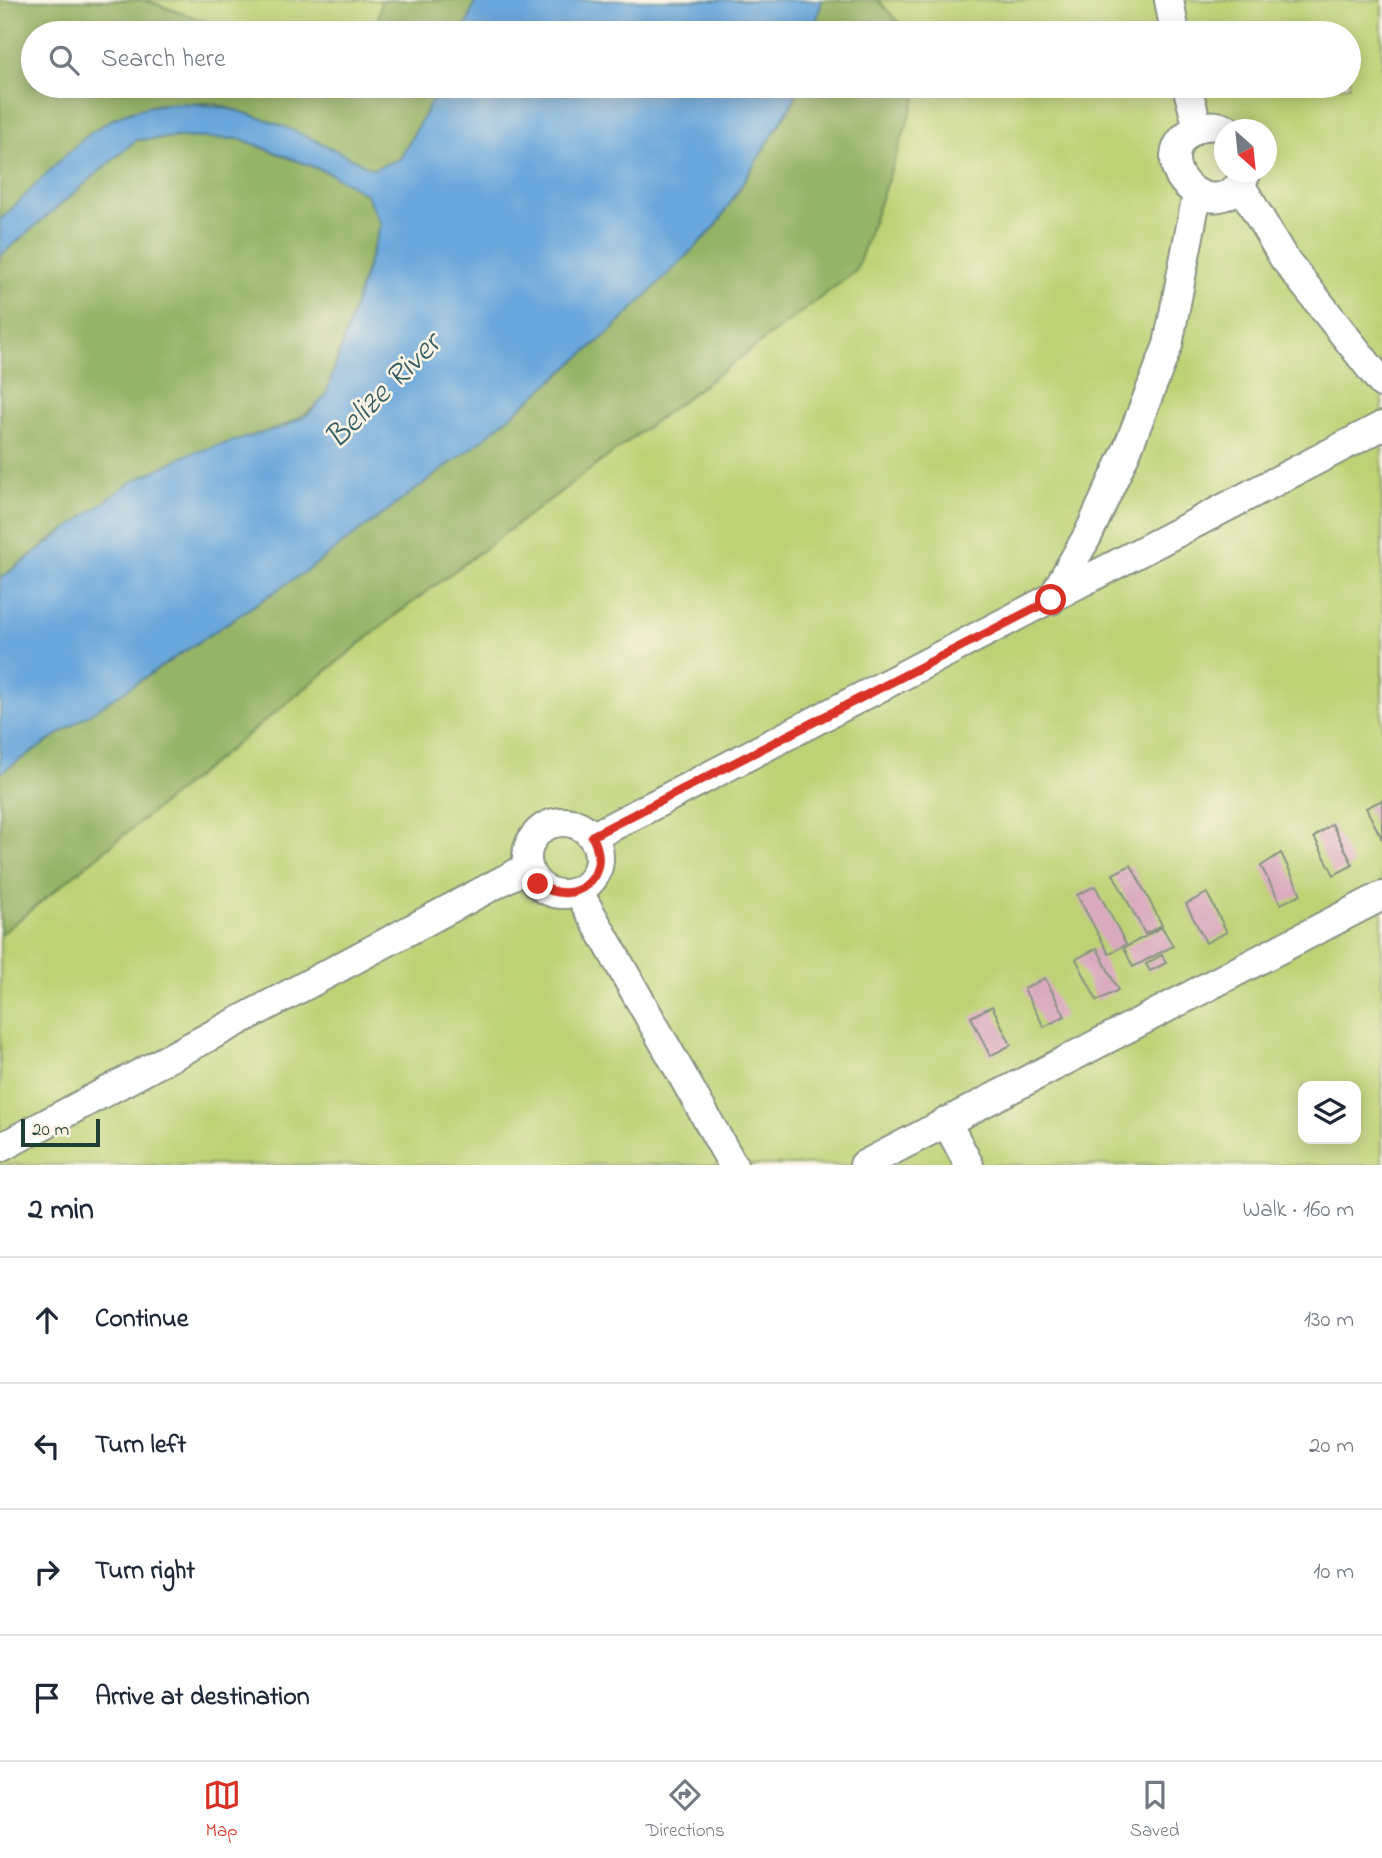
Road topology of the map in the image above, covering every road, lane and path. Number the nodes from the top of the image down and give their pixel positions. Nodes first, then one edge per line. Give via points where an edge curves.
1 (1168, 0) edge
2 (1172, 21) edge
3 (1190, 98) edge
4 (1214, 126) edge
5 (1198, 128) junction
6 (1238, 182) edge
7 (1245, 182) edge
8 (1197, 194) junction
9 (1382, 383) edge
10 (1382, 426) edge
11 (1051, 600) junction
12 (592, 836) junction
13 (528, 867) junction
14 (578, 891) junction
15 (1382, 896) edge
16 (946, 1121) junction
17 (0, 1148) edge
18 (733, 1165) edge
19 (864, 1165) edge
20 (969, 1165) edge

1 - 2 street
3 - 5 street
4 - 5 street
5 - 8 street via 1188,134 1176,155 1180,178
6 - 8 street via 1220,197
7 - 9 street via 1283,257
8 - 11 street via 1168,345 1127,450 1088,535
10 - 11 street
11 - 12 street
12 - 13 street via 572,823 549,824 531,840
12 - 14 street via 598,847 597,870
13 - 14 street via 548,891
13 - 17 street
14 - 18 street
15 - 16 street
16 - 19 street
16 - 20 street

